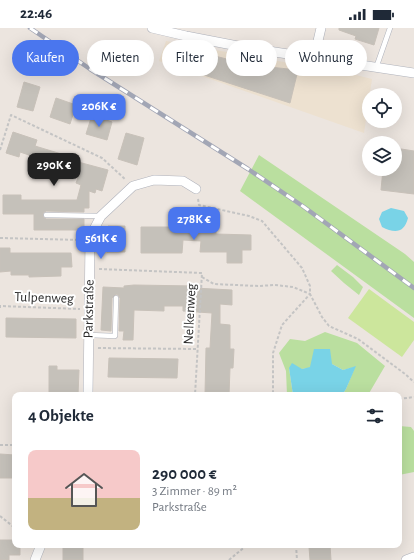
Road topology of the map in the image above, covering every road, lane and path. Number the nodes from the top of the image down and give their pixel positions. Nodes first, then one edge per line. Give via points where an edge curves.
1 (152, 28) edge
2 (321, 28) edge
3 (390, 28) edge
4 (318, 40) edge
5 (285, 54) edge
6 (367, 67) edge
7 (376, 68) junction
8 (414, 73) edge
9 (0, 150) edge
10 (133, 186) junction
11 (196, 189) joint
12 (46, 214) dead end
13 (101, 216) junction
14 (0, 238) edge
15 (90, 240) junction
16 (90, 268) junction
17 (202, 277) junction
18 (310, 294) junction
19 (116, 298) dead end
20 (0, 308) edge
21 (89, 309) junction
22 (89, 336) junction
23 (88, 348) junction
24 (198, 349) junction
25 (414, 382) edge
26 (88, 392) edge
27 (195, 392) edge
28 (273, 392) edge
29 (414, 397) edge
30 (402, 399) edge
31 (0, 445) edge
32 (12, 445) edge
33 (0, 516) edge
34 (12, 526) edge
35 (40, 548) edge
36 (243, 548) edge
37 (296, 548) edge
38 (414, 557) edge
39 (35, 560) edge
40 (229, 560) edge
41 (298, 560) edge
42 (406, 560) edge

1 - 5 street
2 - 4 street
3 - 7 lane
6 - 7 street
7 - 8 street
9 - 10 path via 11,116 102,158
10 - 11 street, Parkstraße via 154,180 183,181
10 - 13 street, Parkstraße
11 - 18 path via 199,204 262,221 302,268 310,286
12 - 13 lane
13 - 15 street, Parkstraße
14 - 15 path
15 - 16 street, Parkstraße
16 - 17 path, Nelkenweg via 202,273
16 - 21 street, Parkstraße
17 - 18 path via 214,284 275,285 293,287
17 - 24 path, Nelkenweg
18 - 25 path via 328,326 358,339
18 - 28 path via 282,325 273,353
19 - 22 lane via 115,336
20 - 21 path, Tulpenweg
21 - 22 street, Parkstraße
22 - 23 street, Parkstraße
23 - 24 path
23 - 26 street, Parkstraße
24 - 27 path, Nelkenweg
29 - 30 path
31 - 32 path
33 - 34 path
35 - 39 street
36 - 40 path
37 - 41 path
38 - 42 street

